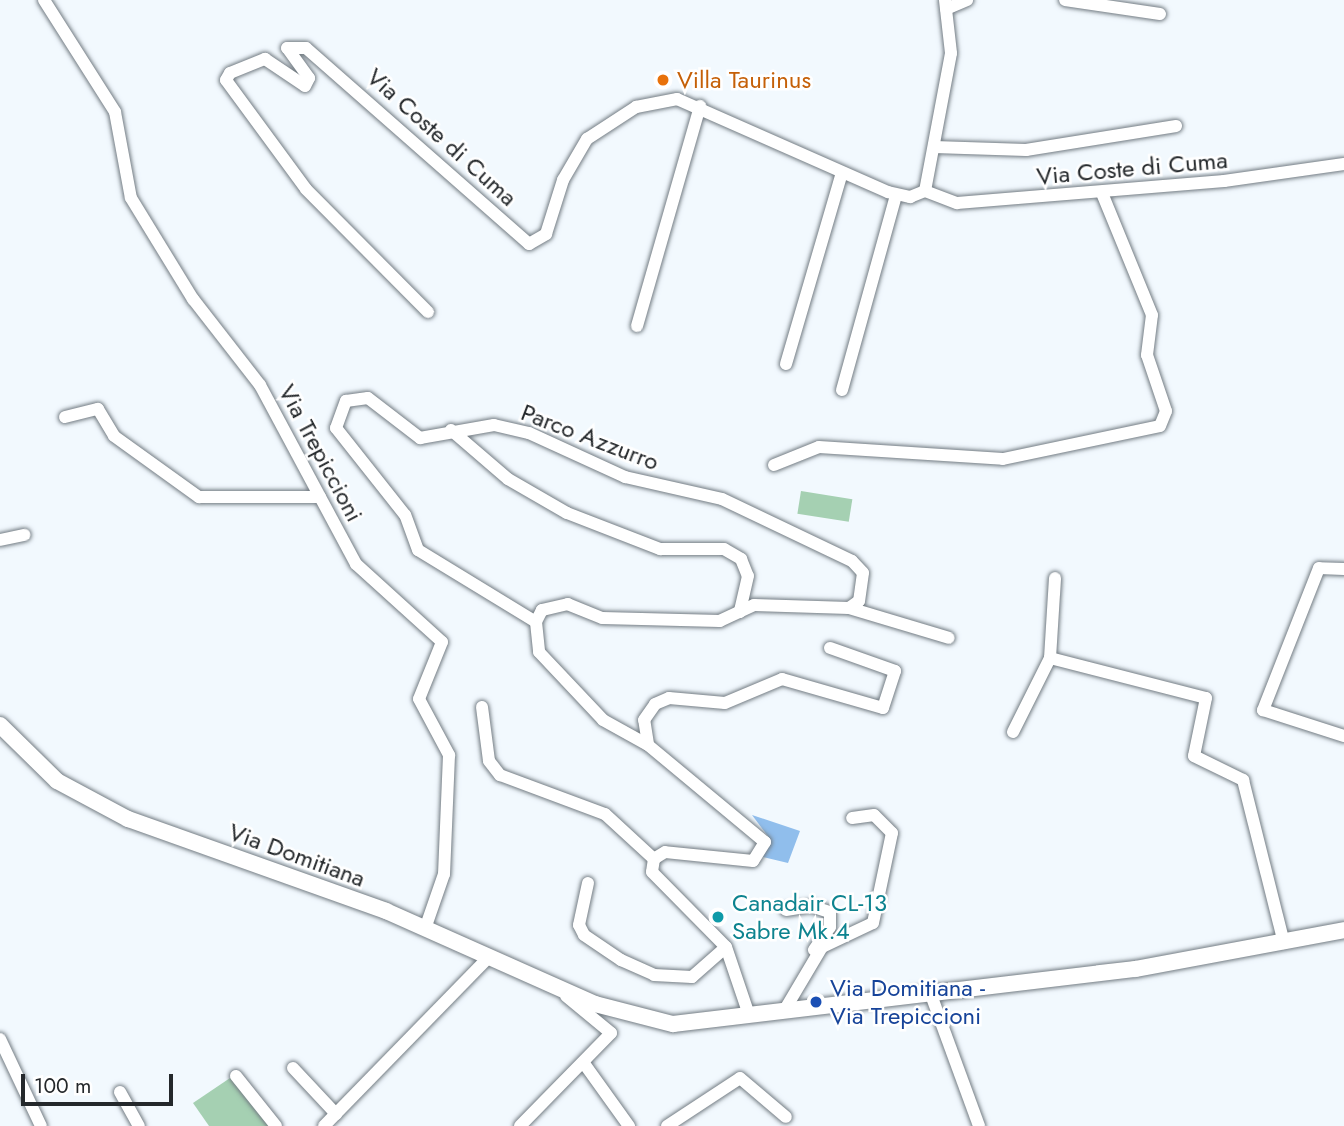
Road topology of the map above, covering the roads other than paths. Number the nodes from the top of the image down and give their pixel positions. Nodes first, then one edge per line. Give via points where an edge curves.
1 (44, 0) edge
2 (967, 0) edge
3 (1065, 0) edge
4 (944, 2) edge
5 (1160, 14) dead end
6 (700, 106) junction
7 (1176, 126) dead end
8 (934, 147) junction
9 (1344, 164) edge
10 (842, 173) junction
11 (925, 191) junction
12 (1102, 193) junction
13 (896, 195) junction
14 (428, 312) dead end
15 (637, 326) dead end
16 (786, 364) dead end
17 (842, 390) dead end
18 (65, 417) dead end
19 (451, 430) junction
20 (774, 465) dead end
21 (320, 496) junction
22 (24, 535) dead end
23 (0, 540) edge
24 (1344, 569) edge
25 (1055, 578) dead end
26 (849, 608) junction
27 (740, 611) junction
28 (536, 622) junction
29 (949, 638) dead end
30 (830, 648) dead end
31 (1050, 659) junction
32 (482, 707) dead end
33 (0, 726) edge
34 (1013, 732) dead end
35 (1344, 736) edge
36 (648, 745) junction
37 (852, 818) dead end
38 (654, 859) junction
39 (588, 883) dead end
40 (801, 898) dead end
41 (786, 910) dead end
42 (425, 929) junction
43 (1344, 930) edge
44 (836, 936) junction
45 (1284, 943) junction
46 (726, 947) junction
47 (489, 957) junction
48 (811, 962) junction
49 (555, 986) junction
50 (930, 992) junction
51 (784, 1011) junction
52 (749, 1015) junction
53 (0, 1038) edge
54 (583, 1062) junction
55 (293, 1068) dead end
56 (236, 1076) dead end
57 (120, 1092) dead end
58 (336, 1114) junction
59 (786, 1116) dead end
60 (976, 1125) edge
61 (41, 1126) edge
62 (139, 1126) edge
63 (276, 1126) edge
64 (324, 1126) edge
65 (520, 1126) edge
66 (629, 1126) edge
67 (667, 1126) edge

1 - 21 street, Via Trepiccioni via 115,111 131,198 193,299 260,386
2 - 4 street
3 - 5 street
4 - 8 street via 951,53
6 - 10 street, Via Coste di Cuma
6 - 14 street, Via Coste di Cuma via 657,102 592,134 563,180 546,234 529,244 306,48 287,48 309,78 305,86 264,59 230,73 226,80 306,190
6 - 15 street
7 - 8 street, Via Coste di Cuma via 1026,150
8 - 11 street
9 - 12 street, Via Coste di Cuma
10 - 13 street, Via Coste di Cuma
10 - 16 street
11 - 12 street, Via Coste di Cuma via 957,203
11 - 13 street, Via Coste di Cuma
12 - 20 street via 1152,315 1147,355 1166,411 1160,426 1003,459 819,447
13 - 17 street
18 - 21 street via 98,409 114,436 199,497
19 - 26 street, Parco Azzurro via 494,425 529,433 625,477 722,499 852,561 864,585
19 - 27 street via 508,479 567,513 660,548 724,549 741,559 748,576
19 - 28 street, Parco Azzurro via 411,435 358,397 346,401 336,428 405,515 418,550
21 - 42 street, Via Trepiccioni via 362,572 424,619 442,642 419,699 449,755 444,874
22 - 23 street via 18,542
24 - 35 street via 1319,568 1263,710
25 - 31 street
26 - 27 street via 754,606
26 - 29 street
27 - 28 street via 720,621 602,618 568,604 542,610
28 - 36 street via 539,652 603,719
30 - 36 street via 895,671 883,708 782,679 725,703 669,698 655,704 642,732
31 - 34 street
31 - 45 street via 1206,698 1194,756 1243,780
32 - 38 street via 489,761 500,775 605,814
33 - 42 main road, Via Domitiana via 57,781 128,819
36 - 38 street via 765,842 753,861 666,852
37 - 44 street via 874,815 892,833 873,923
38 - 46 street via 657,883
39 - 46 street via 579,925 584,935 621,960 654,975 692,977
40 - 44 street via 834,907
41 - 48 street via 811,906 830,912 830,927
42 - 47 main road, Via Domitiana
43 - 45 main road, Via Domitiana
44 - 48 street
45 - 50 main road, Via Domitiana via 1136,969
46 - 52 street
47 - 49 main road, Via Domitiana
47 - 58 street
48 - 51 street
49 - 52 main road, Via Domitiana via 595,1004 673,1024
49 - 54 street via 611,1033
50 - 51 main road, Via Domitiana
50 - 60 street
51 - 52 main road, Via Domitiana
53 - 61 street
54 - 65 street
54 - 66 street
55 - 58 street
56 - 63 street
57 - 62 street
58 - 64 street
59 - 67 street via 740,1078

